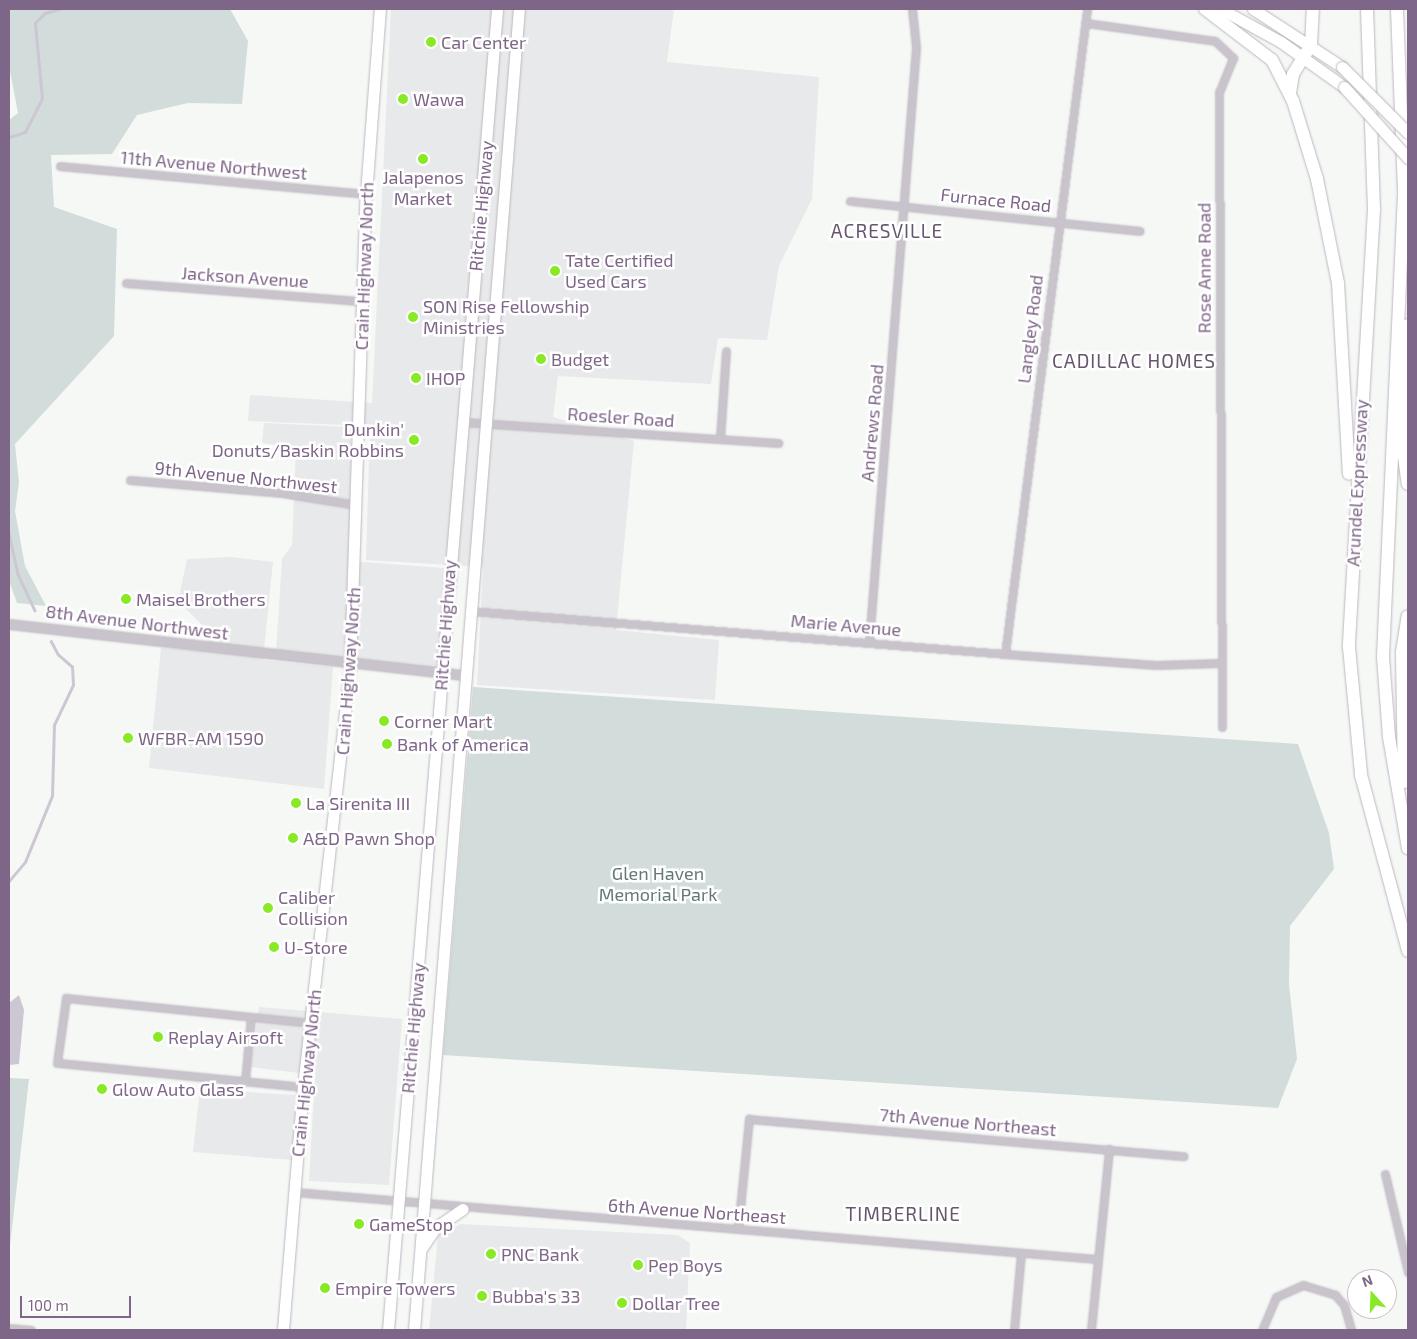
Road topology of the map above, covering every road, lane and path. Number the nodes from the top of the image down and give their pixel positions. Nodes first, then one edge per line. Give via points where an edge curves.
1 (380, 9) edge
2 (497, 9) edge
3 (519, 9) edge
4 (912, 9) edge
5 (1088, 9) edge
6 (1205, 9) edge
7 (1221, 9) edge
8 (1253, 9) edge
9 (1313, 9) edge
10 (1367, 9) edge
11 (1398, 9) edge
12 (1086, 23) junction
13 (1311, 45) junction
14 (1305, 58) junction
15 (1290, 93) junction
16 (1408, 133) edge
17 (1408, 158) edge
18 (60, 166) dead end
19 (366, 194) junction
20 (1404, 194) junction
21 (850, 201) dead end
22 (904, 206) junction
23 (1408, 213) edge
24 (1059, 221) junction
25 (1139, 231) dead end
26 (126, 283) dead end
27 (362, 301) junction
28 (1408, 325) edge
29 (726, 351) dead end
30 (462, 422) junction
31 (486, 424) junction
32 (720, 439) junction
33 (778, 443) dead end
34 (130, 480) dead end
35 (1408, 484) edge
36 (358, 505) junction
37 (1354, 538) junction
38 (470, 610) junction
39 (1408, 616) edge
40 (9, 624) edge
41 (869, 642) junction
42 (1006, 654) junction
43 (1220, 663) junction
44 (350, 666) junction
45 (442, 674) junction
46 (465, 675) junction
47 (1222, 727) dead end
48 (1407, 845) edge
49 (1408, 951) edge
50 (251, 1017) junction
51 (311, 1023) junction
52 (245, 1081) junction
53 (303, 1087) junction
54 (1109, 1149) junction
55 (1183, 1156) dead end
56 (1384, 1174) dead end
57 (294, 1192) junction
58 (398, 1203) junction
59 (424, 1206) junction
60 (463, 1209) junction
61 (738, 1229) junction
62 (420, 1250) junction
63 (1021, 1253) junction
64 (1097, 1260) junction
65 (1408, 1272) edge
66 (9, 1328) edge
67 (31, 1330) edge
68 (283, 1330) edge
69 (388, 1330) edge
70 (414, 1330) edge
71 (1014, 1330) edge
72 (1091, 1330) edge
73 (1262, 1330) edge
74 (1352, 1330) edge

1 - 19 main road, Crain Highway North
2 - 30 main road, Ritchie Highway
3 - 31 main road, Ritchie Highway
4 - 22 street, Andrews Road via 916,47
5 - 12 street, Langley Road
6 - 15 highway via 1260,47
7 - 14 main road
8 - 13 main road
9 - 13 highway
10 - 37 highway, Arundel Expressway via 1374,209
11 - 20 highway, Arundel Expressway
12 - 24 street, Langley Road
12 - 43 street, Rose Anne Road via 1215,41 1233,58 1219,92
13 - 14 highway
13 - 16 main road, bridge via 1342,68
14 - 15 highway via 1293,74
14 - 17 main road, bridge via 1344,87
15 - 37 highway via 1317,179 1338,283 1349,407 1348,520
18 - 19 street, 11th Avenue Northwest
19 - 27 main road, Crain Highway North
20 - 23 highway
20 - 48 highway, Arundel Expressway via 1383,657 1389,737
21 - 22 street, Furnace Road
22 - 24 street, Furnace Road
22 - 41 street, Andrews Road
24 - 25 street, Furnace Road
24 - 42 street, Langley Road
26 - 27 street, Jackson Avenue
27 - 36 main road, Crain Highway North
28 - 35 highway via 1403,450
29 - 32 street
30 - 31 street, Roesler Road
30 - 45 main road, Ritchie Highway
31 - 32 street, Roesler Road
31 - 38 main road, Ritchie Highway
32 - 33 street, Roesler Road
34 - 36 street, 9th Avenue Northwest via 282,493
36 - 44 main road, Crain Highway North
37 - 49 highway, Arundel Expressway via 1349,647 1361,775
38 - 41 street, Marie Avenue
38 - 46 main road, Ritchie Highway
39 - 48 highway via 1402,652 1400,722
40 - 44 street, 8th Avenue Northwest
41 - 42 street, Marie Avenue
42 - 43 street, Marie Avenue via 1156,664
43 - 47 street, Rose Anne Road
44 - 45 street, 8th Avenue Northwest
44 - 51 main road, Crain Highway North
45 - 46 street, 8th Avenue Northwest
45 - 58 main road, Ritchie Highway
46 - 59 main road, Ritchie Highway
50 - 51 street
50 - 52 street
50 - 52 street via 66,998 57,1063
51 - 53 main road, Crain Highway North
52 - 53 street
53 - 57 main road, Crain Highway North
54 - 55 street, 7th Avenue Northeast
54 - 61 street, 7th Avenue Northeast via 749,1119
54 - 64 street
56 - 65 street
57 - 58 street, 6th Avenue Northeast
57 - 68 main road, Crain Highway North
58 - 59 street, 6th Avenue Northeast
58 - 69 main road, Ritchie Highway
59 - 60 street, 6th Avenue Northeast
59 - 62 main road, Ritchie Highway
60 - 61 street, 6th Avenue Northeast
60 - 62 main road via 436,1227
61 - 63 street, 6th Avenue Northeast
62 - 70 main road, Ritchie Highway
63 - 64 street, 6th Avenue Northeast
63 - 71 street
64 - 72 street
66 - 67 street
73 - 74 street via 1276,1297 1294,1287 1329,1291 1344,1305

